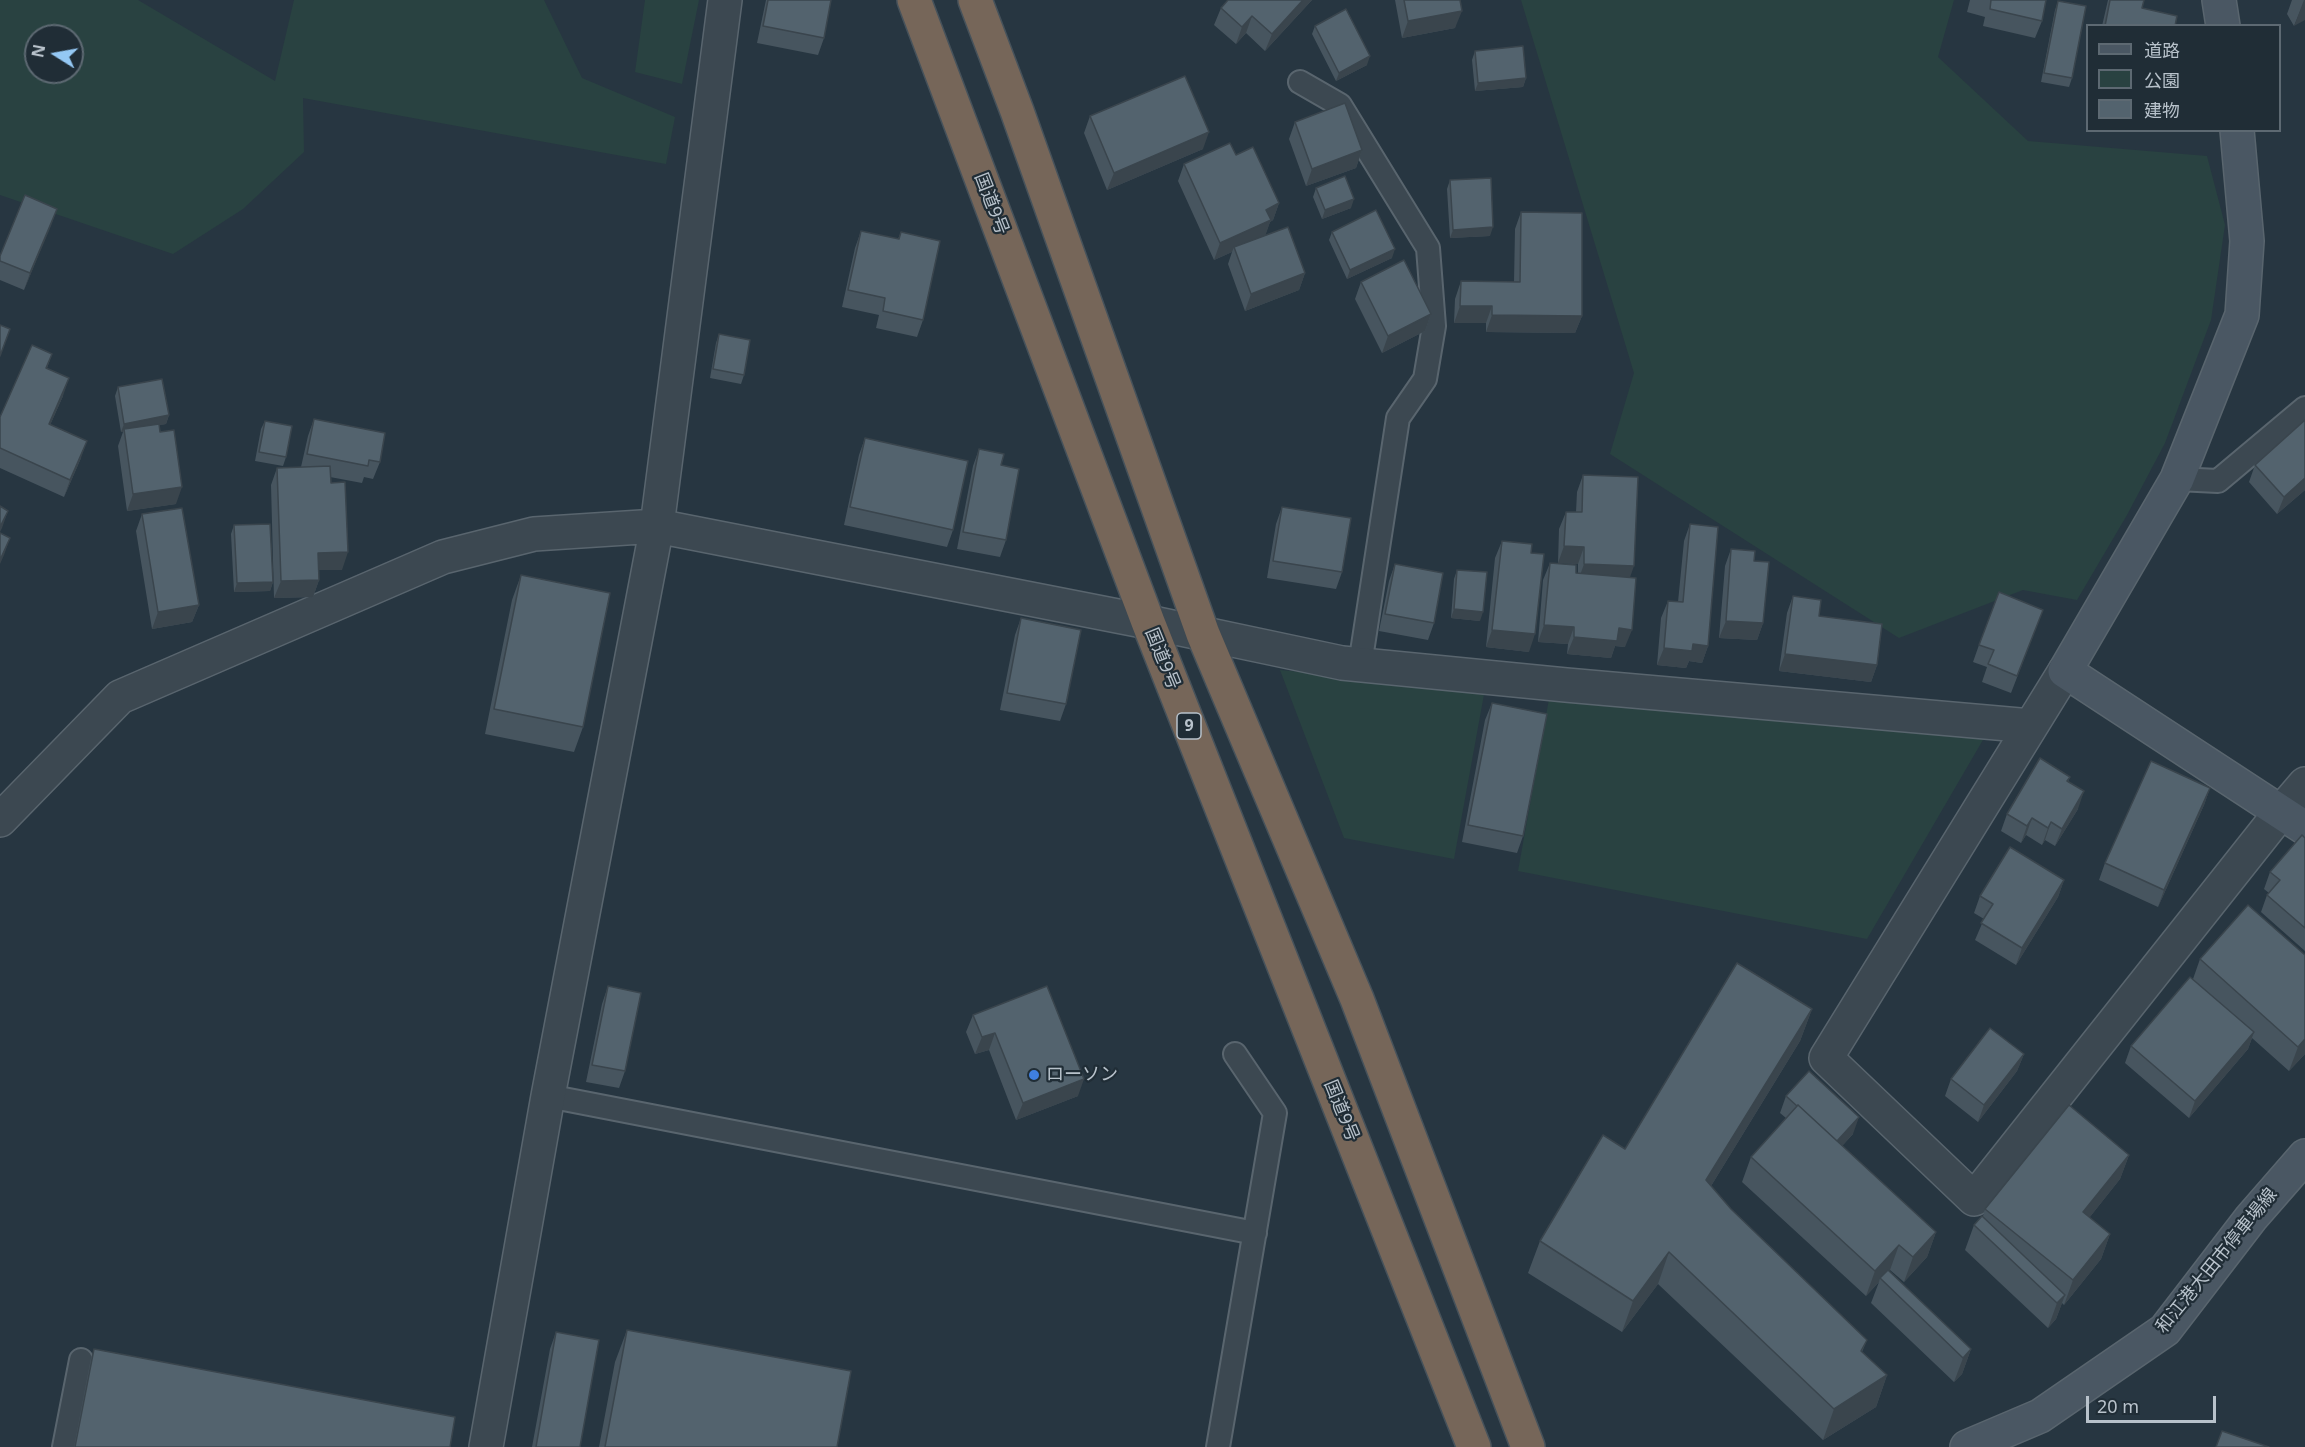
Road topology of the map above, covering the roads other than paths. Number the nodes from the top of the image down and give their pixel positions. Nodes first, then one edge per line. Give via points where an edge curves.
1 (725, 0) edge
2 (915, 0) edge
3 (975, 0) edge
4 (2219, 0) edge
5 (2223, 24) edge
6 (1300, 82) dead end
7 (2237, 132) edge
8 (2305, 408) edge
9 (2177, 479) junction
10 (657, 526) junction
11 (1148, 622) junction
12 (1203, 634) junction
13 (1360, 665) junction
14 (2065, 671) junction
15 (2031, 726) junction
16 (2305, 784) edge
17 (0, 820) edge
18 (2293, 820) edge
19 (1235, 1054) dead end
20 (548, 1096) junction
21 (2305, 1156) edge
22 (1255, 1233) junction
23 (81, 1360) dead end
24 (64, 1447) edge
25 (486, 1447) edge
26 (1218, 1447) edge
27 (1474, 1447) edge
28 (1528, 1447) edge
29 (1967, 1447) edge

1 - 10 street
2 - 11 highway, 国道9号 / 9
3 - 12 highway
4 - 5 street
6 - 13 lane via 1340,105 1428,248 1434,326 1425,379 1398,418
7 - 9 street via 2247,241 2242,315
8 - 9 lane via 2218,482
9 - 14 street
10 - 11 street
10 - 17 street via 534,534 443,557 120,697
10 - 20 street
11 - 12 street
11 - 27 highway, 国道9号 / 9
12 - 13 street
12 - 28 highway via 1357,999
13 - 15 street
14 - 15 street
14 - 18 street
15 - 18 street via 1826,1058 1974,1199
16 - 18 street
19 - 22 lane via 1275,1113
20 - 22 lane
20 - 25 street
21 - 29 street, 和江港大田市停車場線 via 2251,1218 2165,1330 2040,1416
22 - 26 lane
23 - 24 lane

